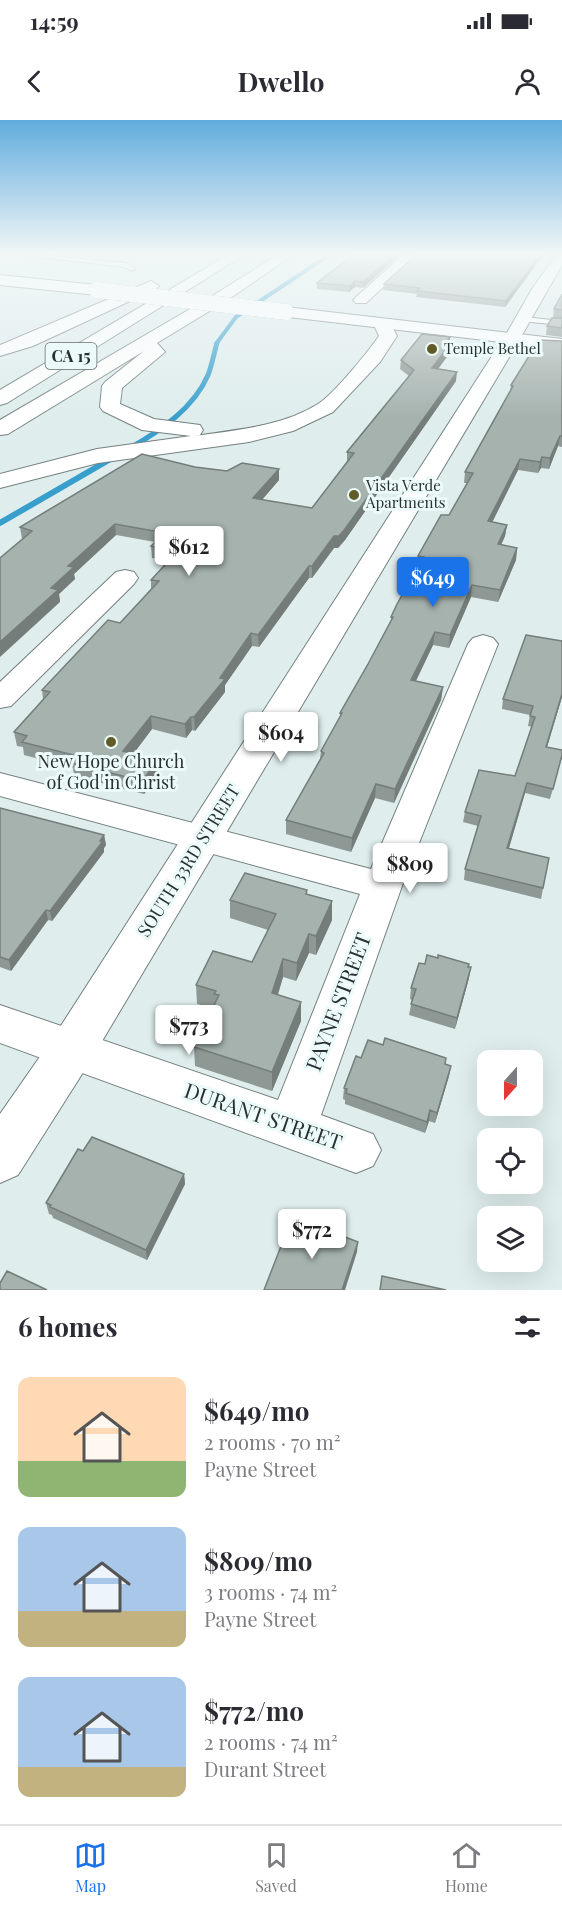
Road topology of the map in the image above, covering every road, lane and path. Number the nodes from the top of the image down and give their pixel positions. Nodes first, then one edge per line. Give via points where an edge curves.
1 (100, 310) edge
2 (147, 310) edge
3 (199, 310) edge
4 (264, 310) edge
5 (528, 310) edge
6 (382, 323) junction
7 (562, 323) edge
8 (518, 328) junction
9 (146, 343) junction
10 (562, 344) edge
11 (0, 351) edge
12 (0, 399) edge
13 (0, 429) edge
14 (188, 437) junction
15 (0, 481) edge
16 (125, 578) dead end
17 (483, 644) dead end
18 (0, 699) edge
19 (0, 784) edge
20 (203, 840) junction
21 (383, 886) junction
22 (0, 1024) edge
23 (72, 1049) junction
24 (292, 1127) junction
25 (356, 1149) dead end
26 (0, 1158) edge

1 - 11 main road
2 - 12 main road, CA 15
3 - 9 main road, CA 15
4 - 6 main road, bridge
5 - 8 street, SOUTH 33RD STREET
6 - 8 main road
6 - 14 main road via 376,336 307,407 268,425
7 - 8 lane
8 - 10 main road
8 - 20 main road, SOUTH 33RD STREET
9 - 13 main road, CA 15
9 - 14 main road via 156,352 112,386 110,407
14 - 15 main road
16 - 18 street
17 - 21 street, PAYNE STREET
19 - 20 street
20 - 21 street
20 - 23 main road, SOUTH 33RD STREET
21 - 24 street, PAYNE STREET
22 - 23 street, DURANT STREET
23 - 24 street, DURANT STREET
23 - 26 main road, SOUTH 33RD STREET
24 - 25 street, DURANT STREET

